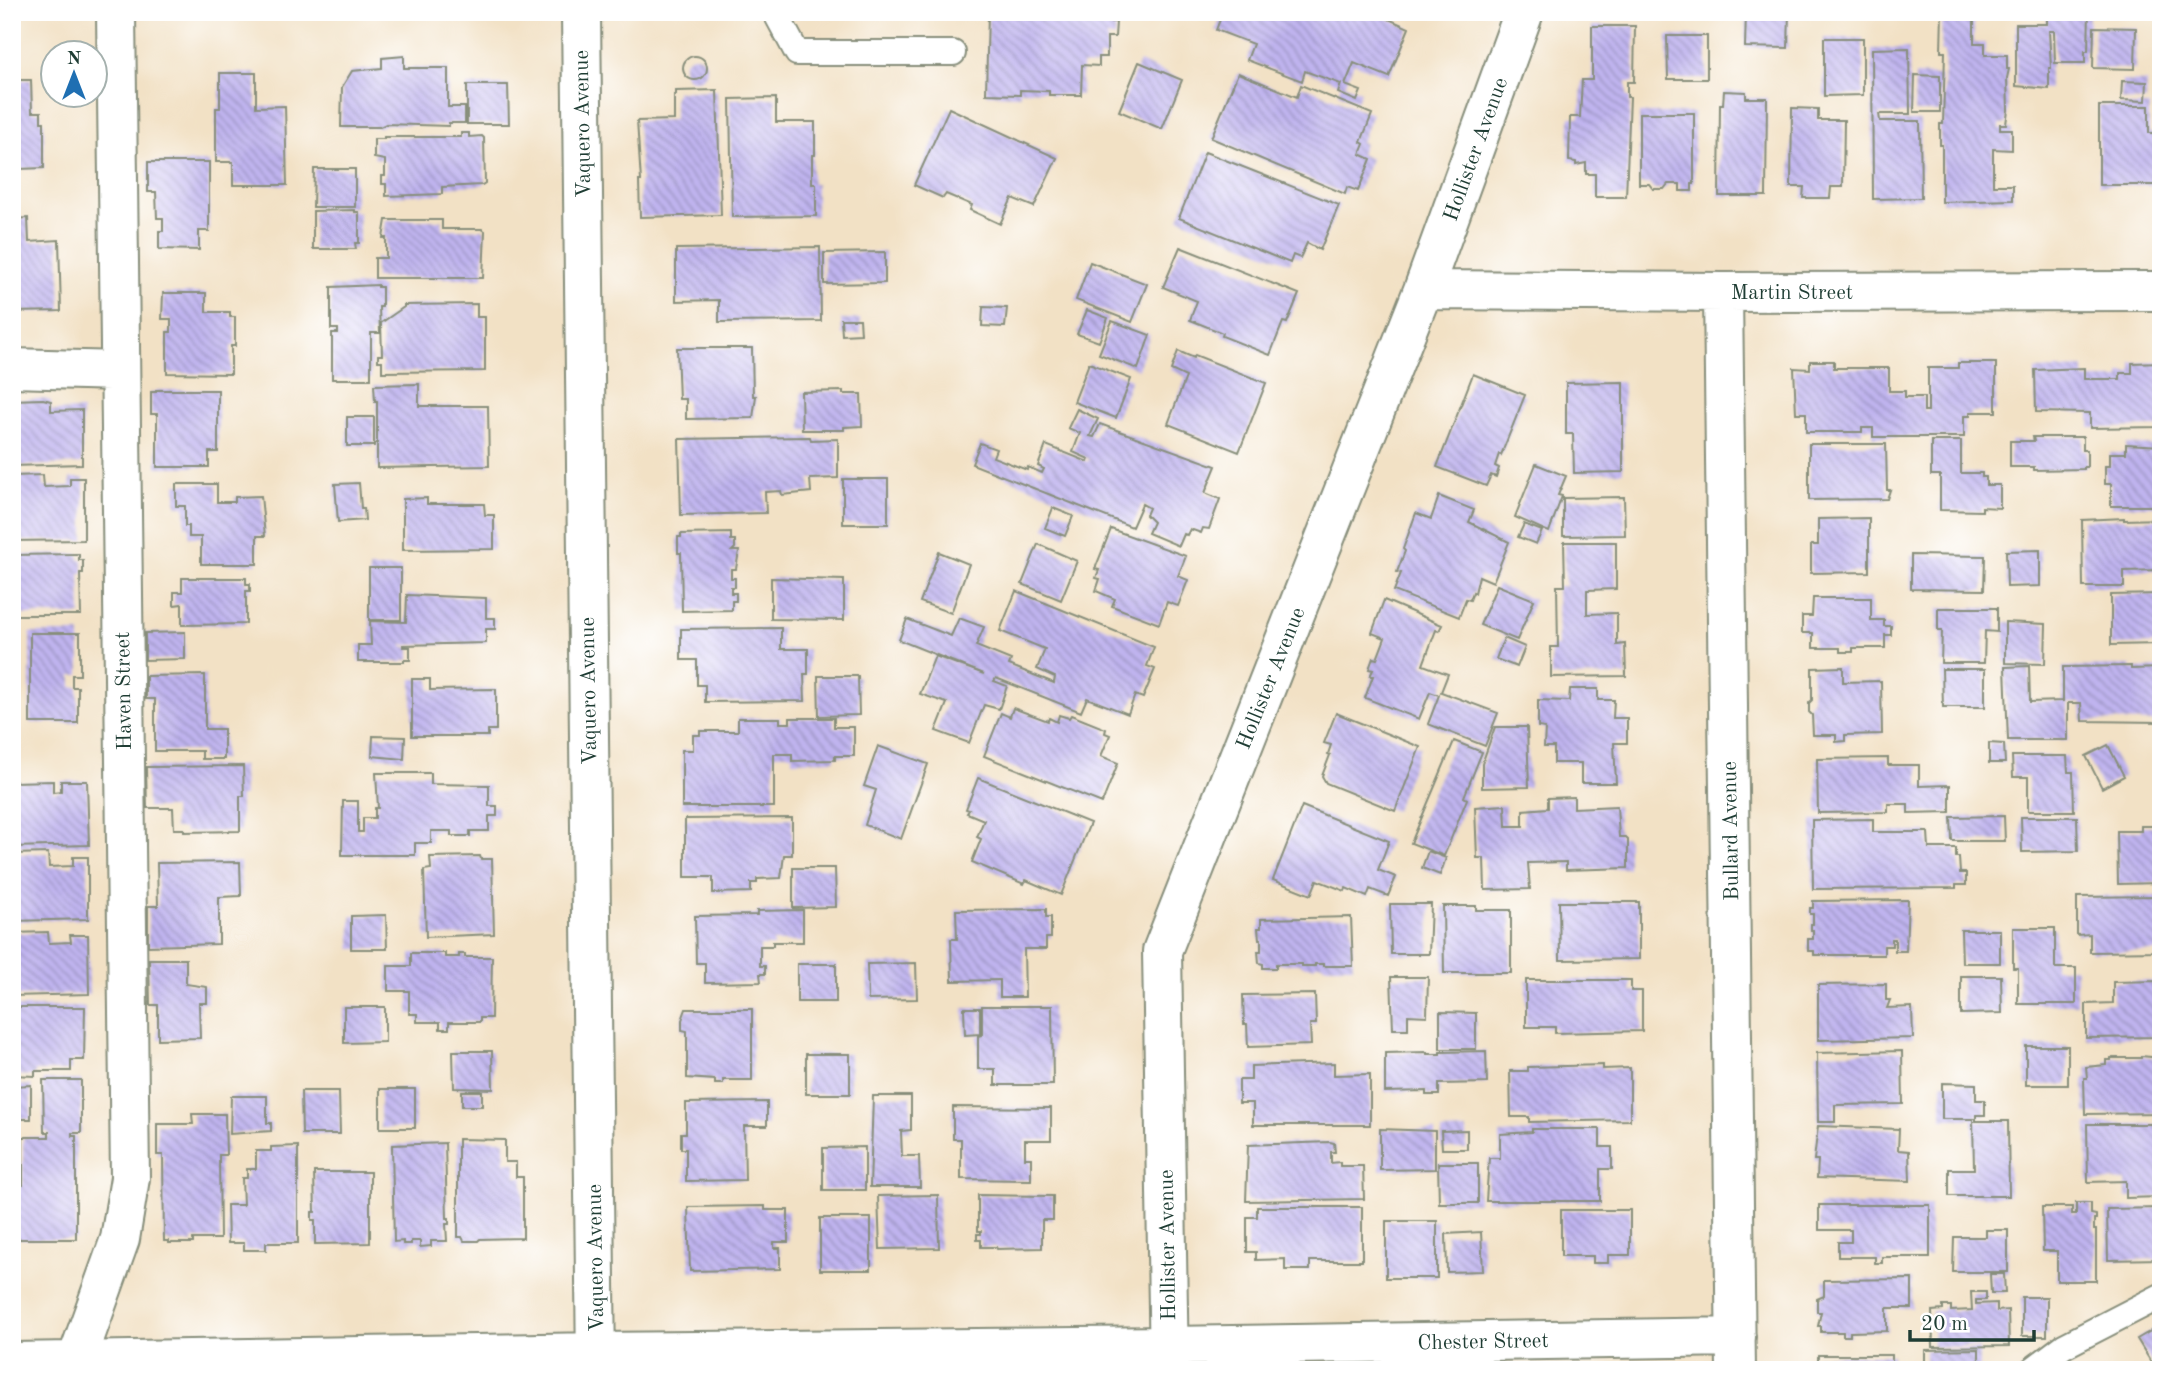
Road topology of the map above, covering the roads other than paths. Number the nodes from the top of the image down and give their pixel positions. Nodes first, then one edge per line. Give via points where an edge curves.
1 (116, 12) edge
2 (581, 12) edge
3 (775, 12) edge
4 (1524, 12) edge
5 (953, 53) dead end
6 (1423, 290) junction
7 (2161, 291) edge
8 (1723, 292) junction
9 (12, 368) edge
10 (119, 371) junction
11 (2161, 1296) edge
12 (1736, 1354) edge
13 (1169, 1358) edge
14 (596, 1361) edge
15 (12, 1362) edge
16 (76, 1362) junction
17 (2032, 1370) edge

1 - 10 street, Haven Street
2 - 14 street, Vaquero Avenue
3 - 5 lane via 797,53
4 - 6 street, Hollister Avenue
6 - 8 street, Martin Street
6 - 13 street, Hollister Avenue via 1162,951
7 - 8 street, Martin Street
8 - 12 street, Bullard Avenue
9 - 10 street
10 - 16 street, Haven Street via 130,1178 120,1239
11 - 17 lane via 2064,1346
12 - 13 street, Chester Street
13 - 14 street, Chester Street
14 - 16 street, Chester Street
15 - 16 street, Chester Street

